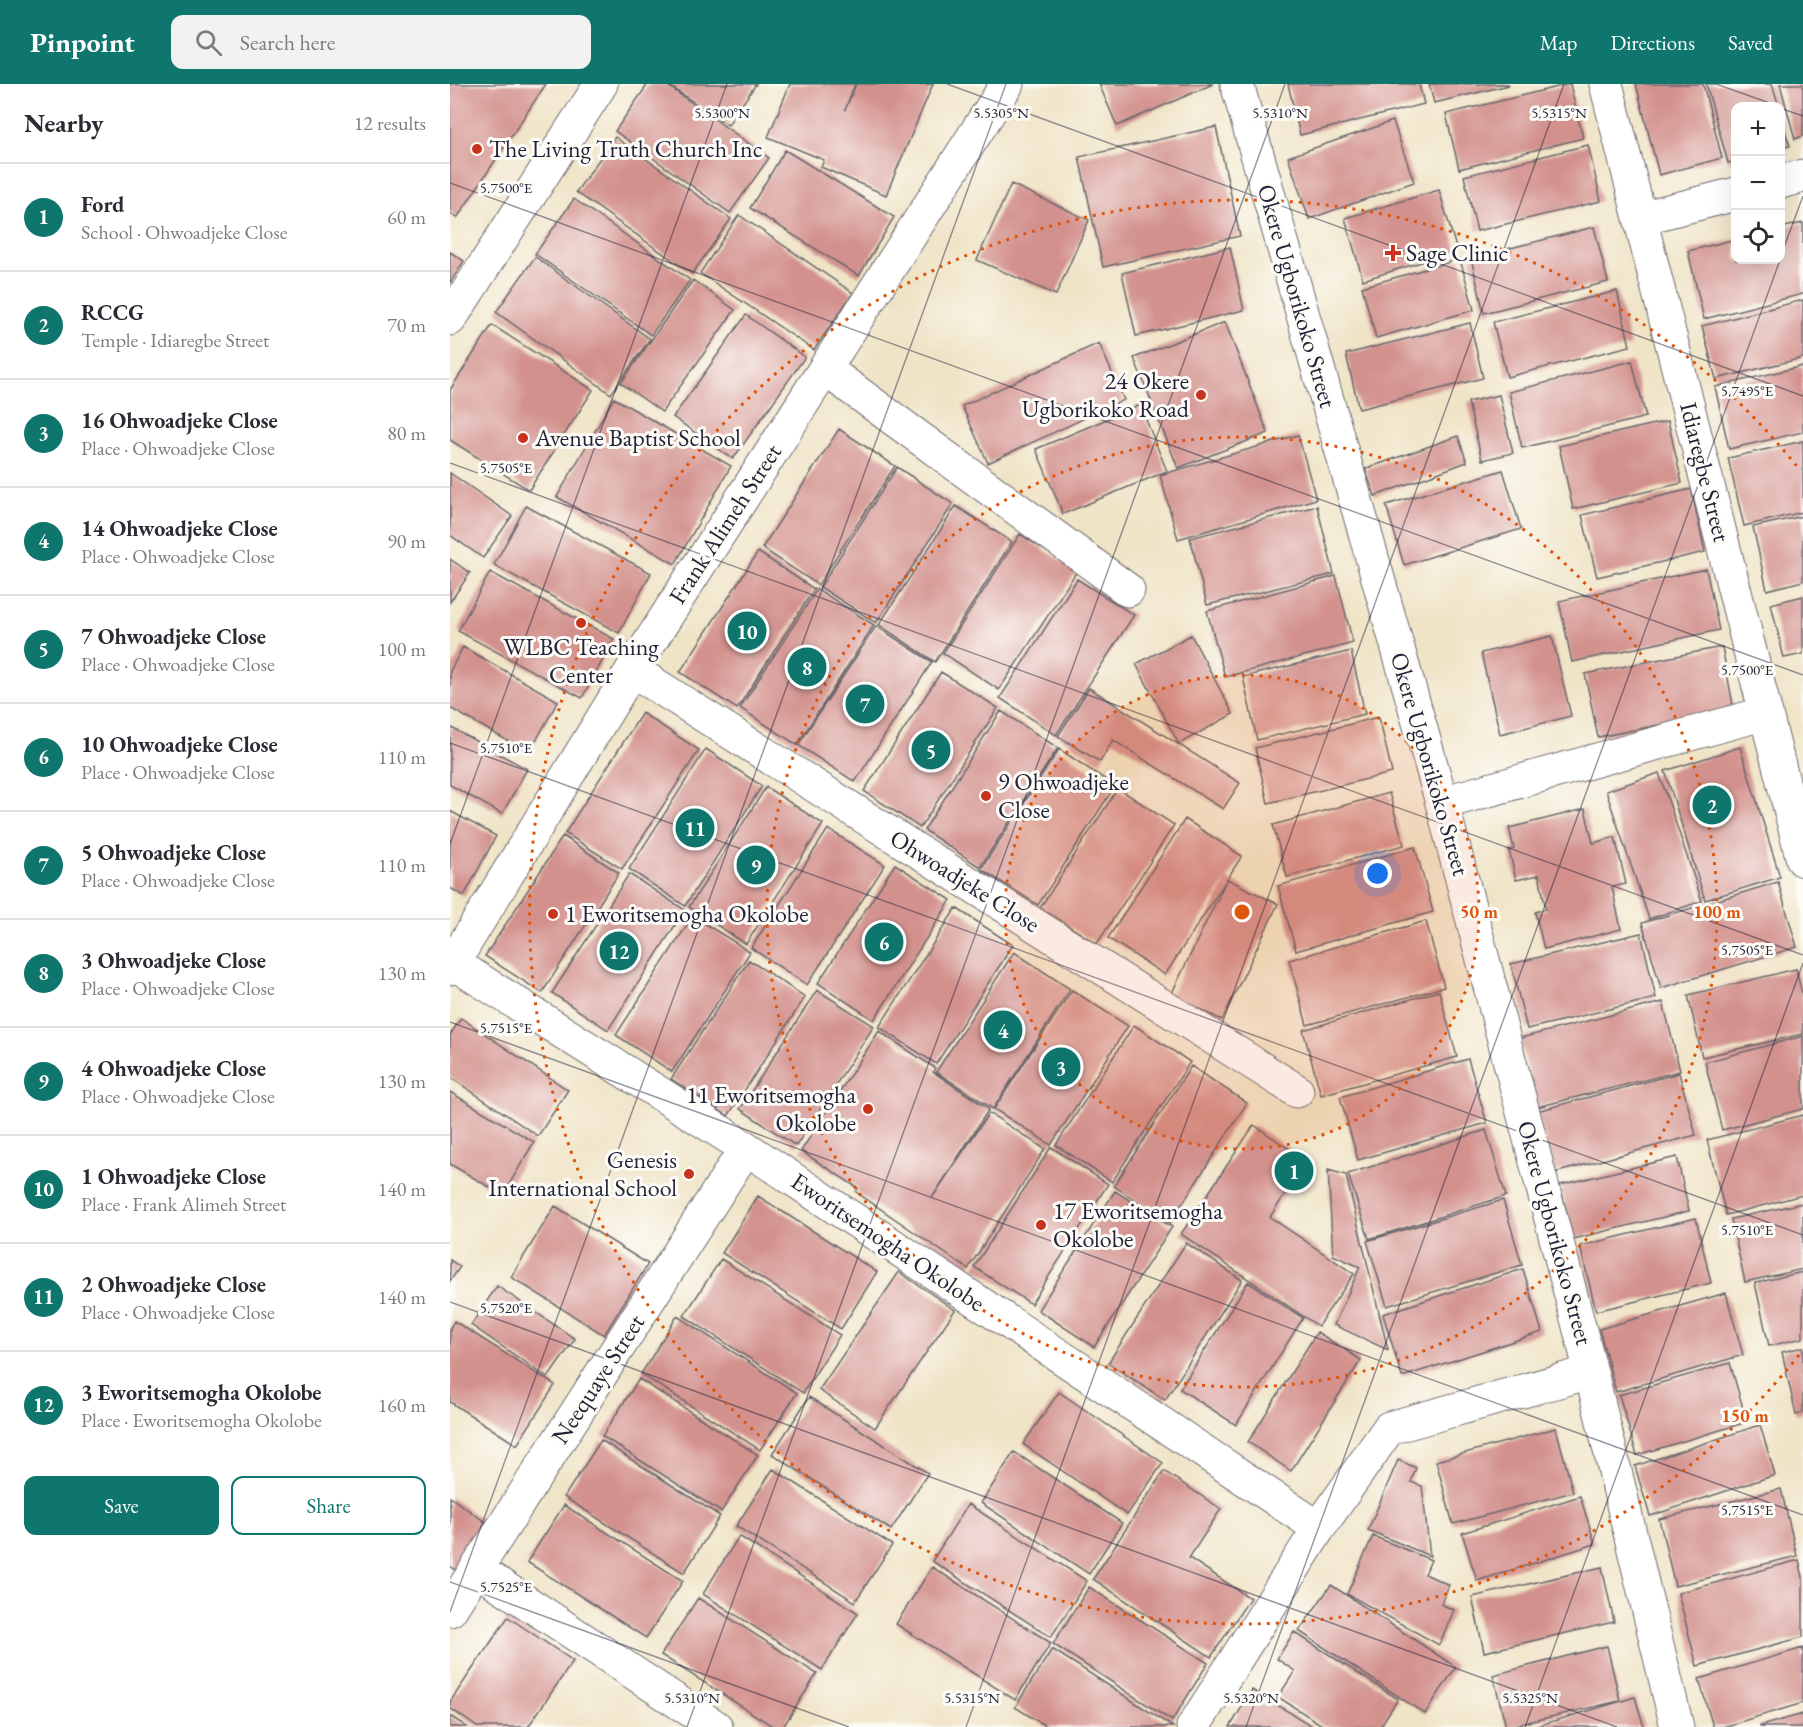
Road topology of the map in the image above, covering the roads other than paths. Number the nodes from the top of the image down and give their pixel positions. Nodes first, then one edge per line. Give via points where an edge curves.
1 (601, 84) edge
2 (1007, 84) edge
3 (1236, 84) edge
4 (1606, 84) edge
5 (1803, 176) edge
6 (1785, 181) edge
7 (1731, 195) edge
8 (1641, 218) junction
9 (450, 319) edge
10 (825, 369) junction
11 (1128, 590) dead end
12 (632, 670) junction
13 (1766, 713) junction
14 (1442, 803) junction
15 (1803, 860) edge
16 (452, 965) edge
17 (1298, 1091) dead end
18 (746, 1148) junction
19 (1591, 1372) junction
20 (1319, 1528) junction
21 (476, 1569) junction
22 (450, 1610) edge
23 (716, 1727) edge
24 (1193, 1727) edge
25 (1677, 1727) edge

1 - 9 street
2 - 10 street, Frank Alimeh Street
3 - 14 street, Okere Ugborikoko Street
4 - 8 street, Idiaregbe Street
5 - 6 street
7 - 8 street
8 - 13 street, Idiaregbe Street
10 - 11 street
10 - 12 street, Frank Alimeh Street
12 - 16 street, Frank Alimeh Street
12 - 17 street, Ohwoadjeke Close
13 - 14 street
13 - 15 street, Idiaregbe Street
14 - 19 street, Okere Ugborikoko Street
16 - 18 street, Eworitsemogha Okolobe
18 - 20 street, Eworitsemogha Okolobe
18 - 21 street, Neequaye Street
19 - 20 street via 1389,1428
19 - 25 street, Okere Ugborikoko Street
20 - 24 street
21 - 22 street, Neequaye Street
21 - 23 street

